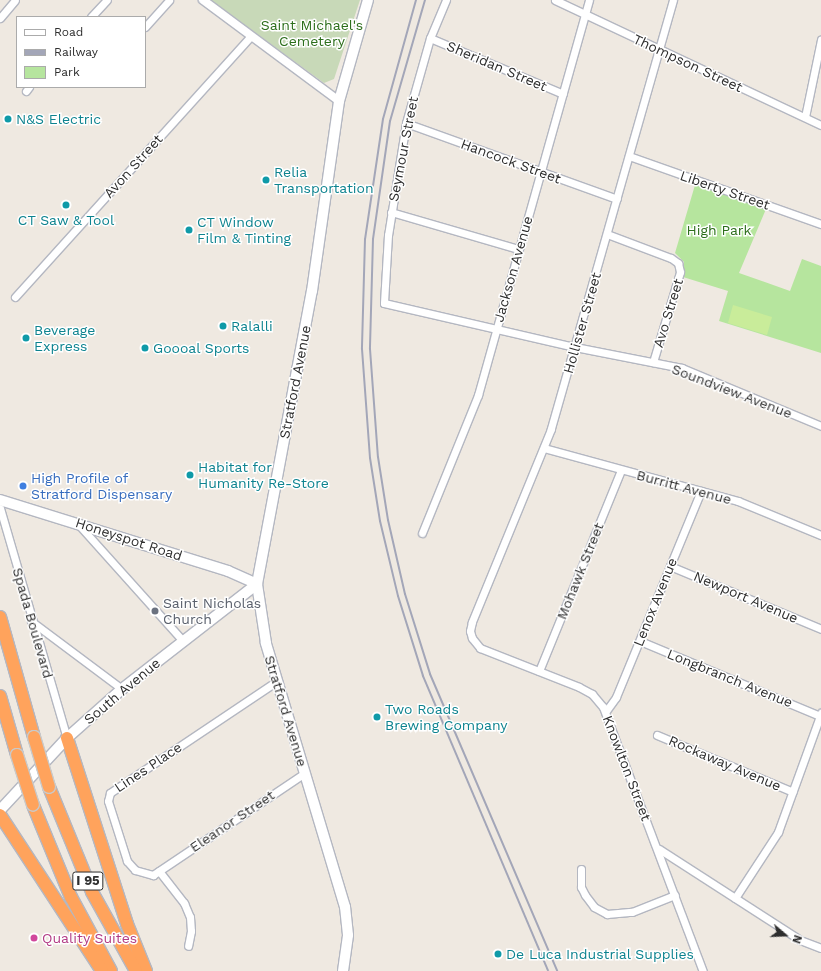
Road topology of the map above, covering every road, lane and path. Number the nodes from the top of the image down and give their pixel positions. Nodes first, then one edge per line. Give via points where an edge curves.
1 (15, 0) edge
2 (106, 0) edge
3 (169, 0) edge
4 (204, 0) edge
5 (368, 0) edge
6 (446, 0) edge
7 (555, 0) edge
8 (589, 0) edge
9 (673, 0) edge
10 (585, 14) junction
11 (92, 16) edge
12 (0, 18) edge
13 (146, 26) edge
14 (251, 36) junction
15 (430, 38) junction
16 (821, 40) edge
17 (659, 49) junction
18 (563, 94) junction
19 (339, 101) junction
20 (805, 117) junction
21 (406, 123) junction
22 (821, 126) edge
23 (629, 156) junction
24 (540, 172) junction
25 (617, 199) junction
26 (391, 212) junction
27 (821, 224) edge
28 (607, 234) junction
29 (518, 249) junction
30 (15, 297) dead end
31 (384, 303) joint
32 (496, 327) junction
33 (574, 347) junction
34 (653, 362) junction
35 (821, 426) edge
36 (544, 448) junction
37 (621, 470) junction
38 (701, 491) junction
39 (0, 500) edge
40 (0, 508) edge
41 (77, 522) junction
42 (422, 533) dead end
43 (821, 535) edge
44 (670, 566) junction
45 (256, 584) junction
46 (0, 617) edge
47 (31, 621) junction
48 (821, 629) edge
49 (472, 638) joint
50 (183, 641) junction
51 (640, 641) junction
52 (539, 671) junction
53 (277, 681) junction
54 (122, 689) junction
55 (0, 696) edge
56 (606, 711) junction
57 (820, 714) edge
58 (657, 735) dead end
59 (67, 738) junction
60 (305, 773) junction
61 (793, 792) junction
62 (0, 810) edge
63 (0, 814) edge
64 (659, 849) junction
65 (581, 869) dead end
66 (159, 871) junction
67 (675, 895) junction
68 (735, 898) junction
69 (188, 946) dead end
70 (821, 948) edge
71 (102, 971) edge
72 (111, 971) edge
73 (136, 971) edge
74 (146, 971) edge
75 (345, 971) edge
76 (704, 971) edge

1 - 12 street
2 - 11 street
3 - 13 street
4 - 14 street
5 - 19 main road, Stratford Avenue
6 - 15 street, Seymour Street
7 - 10 street, Thompson Street
8 - 10 street, Jackson Avenue
9 - 17 street, Hollister Street
10 - 17 street, Thompson Street
10 - 18 street, Jackson Avenue
14 - 19 street
14 - 30 street, Avon Street
15 - 18 street, Sheridan Street
15 - 21 street, Seymour Street
16 - 20 street
17 - 20 street, Thompson Street
17 - 23 street, Hollister Street
18 - 24 street, Jackson Avenue
19 - 45 main road, Stratford Avenue via 312,292
20 - 22 street, Thompson Street
21 - 24 street, Hancock Street
21 - 26 street, Seymour Street
23 - 25 street, Hollister Street
23 - 27 street, Liberty Street
24 - 25 street, Hancock Street
24 - 29 street, Jackson Avenue
25 - 28 street, Hollister Street
26 - 29 street
26 - 31 street, Seymour Street
28 - 33 street, Hollister Street
28 - 34 street, Avo Street via 678,263 680,272
29 - 32 street, Jackson Avenue
31 - 32 street, Soundview Avenue
32 - 33 street, Soundview Avenue
32 - 42 street, Jackson Avenue via 478,395
33 - 34 street, Soundview Avenue
33 - 36 street, Hollister Street
34 - 35 street, Soundview Avenue via 682,368
36 - 37 street, Burritt Avenue
36 - 49 street, Hollister Street via 472,622
37 - 38 street, Burritt Avenue
37 - 52 street, Mohawk Street
38 - 43 street, Burritt Avenue via 738,501
38 - 44 street, Lenox Avenue
39 - 41 main road, Honeyspot Road
40 - 47 street, Spada Boulevard
41 - 45 main road, Honeyspot Road via 232,573
41 - 50 street
44 - 48 street, Newport Avenue
44 - 51 street, Lenox Avenue
45 - 50 main road, South Avenue
45 - 53 main road, Stratford Avenue via 261,622
46 - 73 highway, I 95, bridge via 49,787 92,892
47 - 54 street
47 - 59 street, Spada Boulevard
49 - 52 street, Knowlton Street via 484,650
50 - 54 main road, South Avenue
51 - 56 street, Lenox Avenue via 616,697
51 - 57 street, Longbranch Avenue
52 - 56 street, Knowlton Street via 588,692
53 - 60 main road, Stratford Avenue
53 - 66 street, Lines Place via 110,793 108,801 127,861 135,870 145,874 153,875
54 - 59 main road, South Avenue
55 - 72 highway, I 95, bridge via 33,805 71,897
56 - 64 street, Knowlton Street
57 - 61 street
58 - 61 street, Rockaway Avenue
59 - 62 main road, South Avenue
59 - 74 highway via 127,924
60 - 66 street, Eleanor Street via 215,831
60 - 75 main road, Stratford Avenue via 345,907 348,935
61 - 68 street via 778,832
63 - 71 highway
64 - 67 street, Knowlton Street
64 - 68 street
65 - 67 street via 581,887 584,895 594,907 608,914 632,912
66 - 69 street via 184,903 190,917
67 - 76 street, Knowlton Street
68 - 70 street via 800,940

